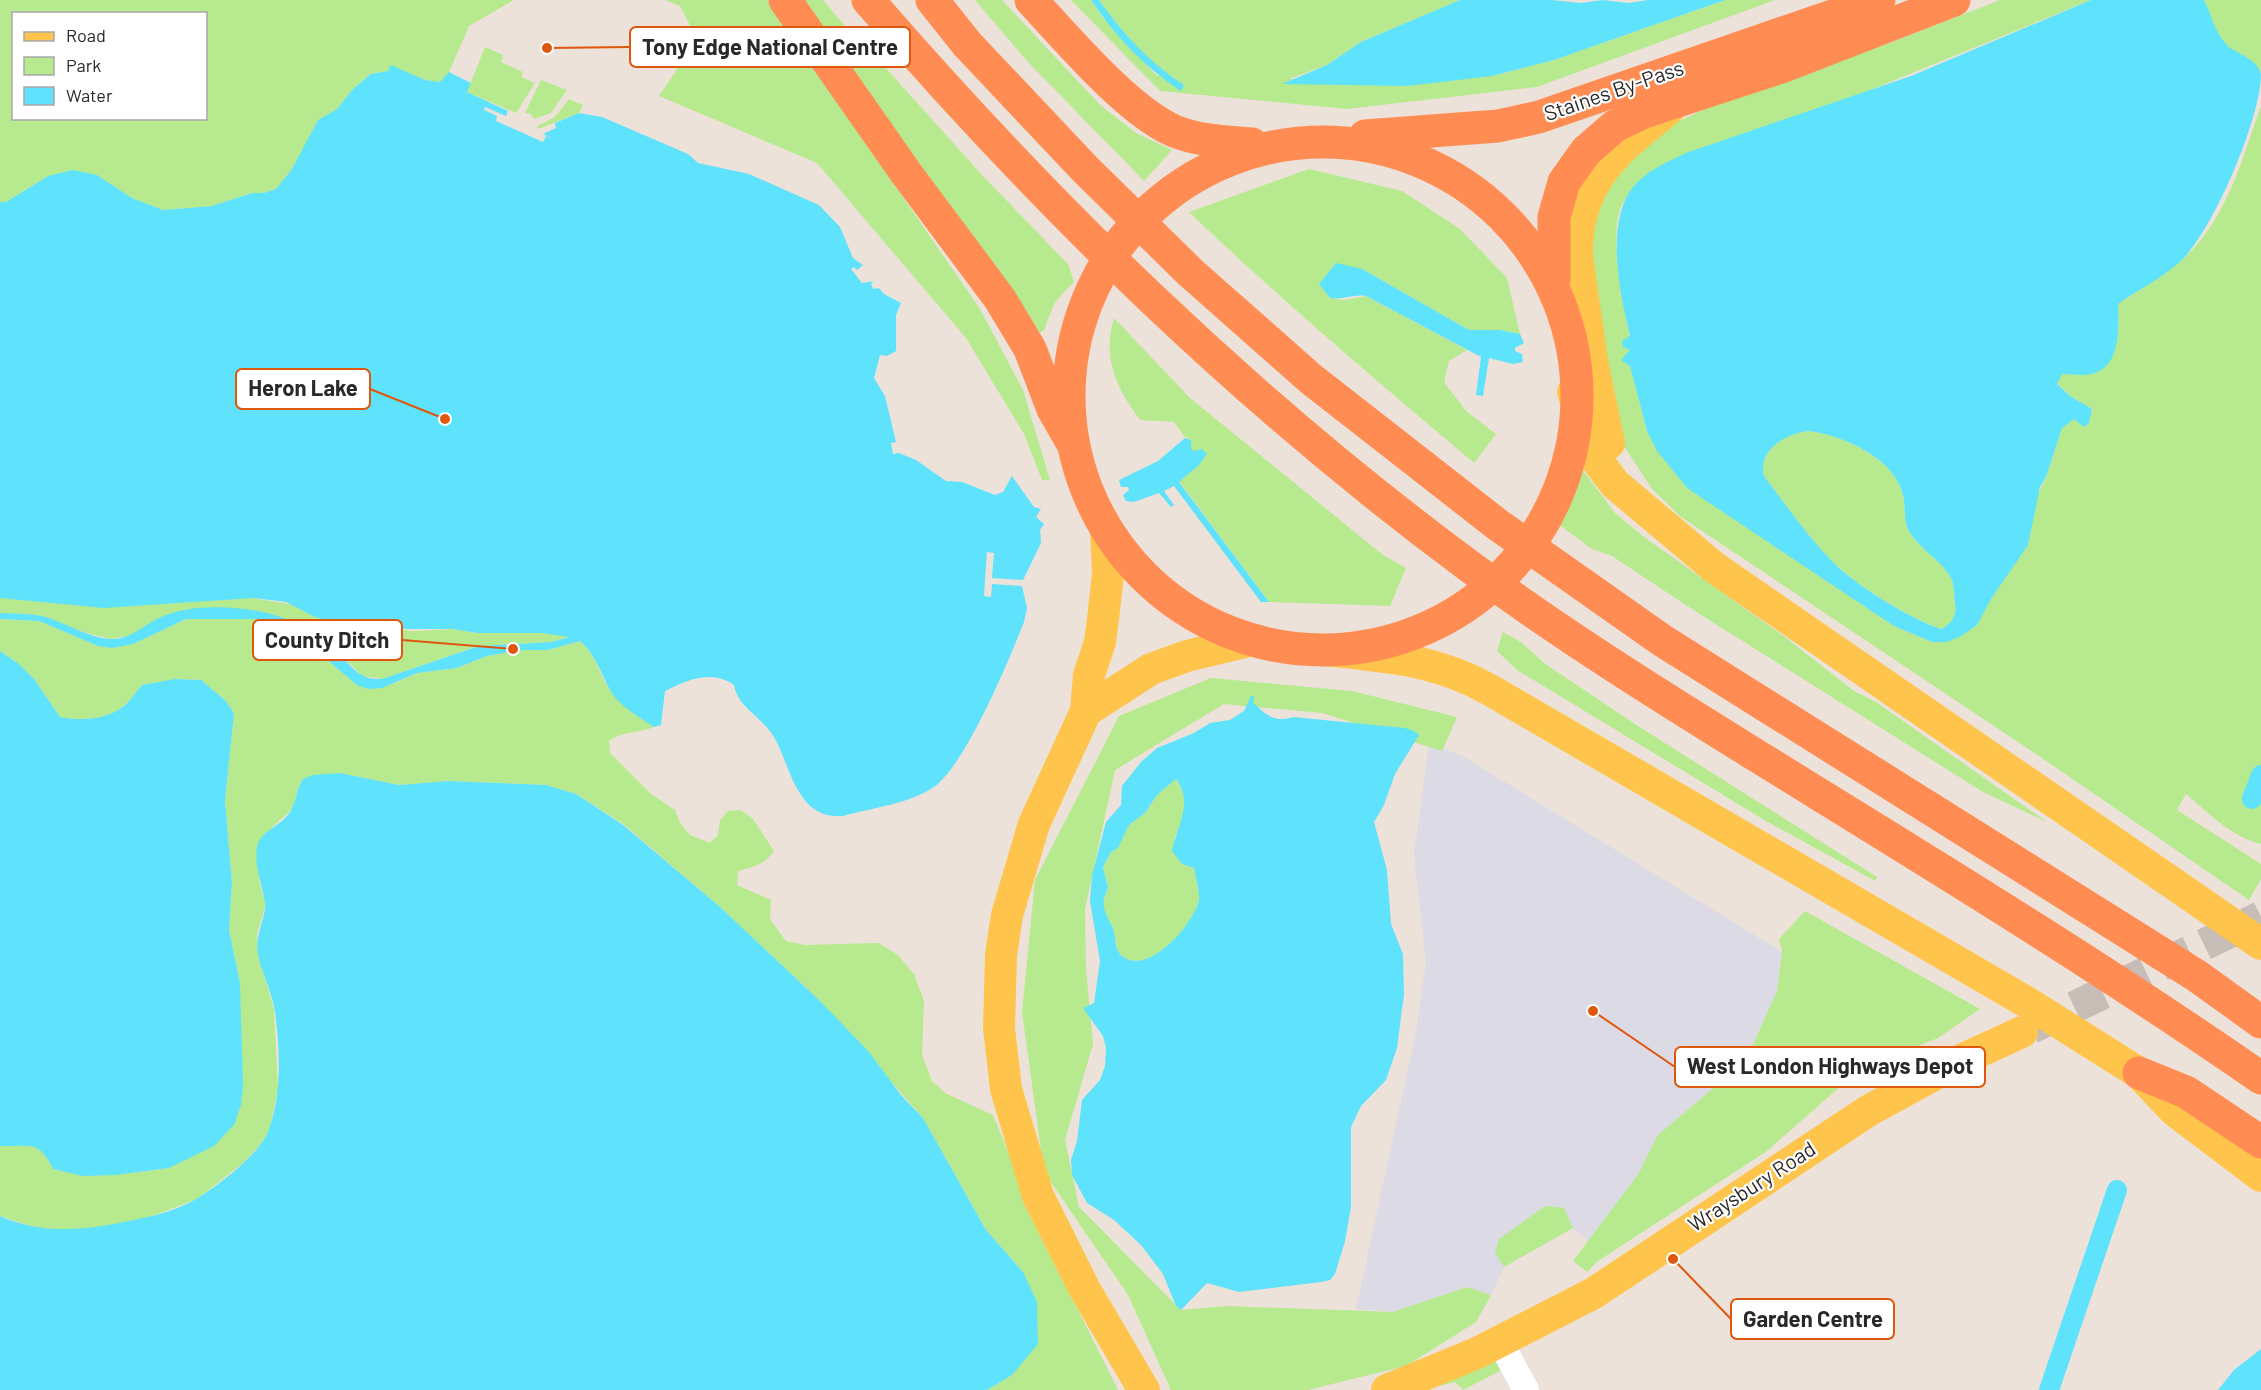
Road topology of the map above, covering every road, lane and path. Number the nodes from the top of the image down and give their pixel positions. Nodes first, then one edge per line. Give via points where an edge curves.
1 (784, 0) edge
2 (868, 0) edge
3 (932, 0) edge
4 (1031, 0) edge
5 (1879, 0) edge
6 (1954, 0) edge
7 (1675, 104) junction
8 (1340, 141) junction
9 (1289, 147) junction
10 (1556, 297) junction
11 (1573, 392) junction
12 (1084, 464) junction
13 (1656, 519) junction
14 (1106, 530) junction
15 (1245, 642) junction
16 (1325, 650) junction
17 (1086, 711) junction
18 (2261, 944) edge
19 (2261, 1022) edge
20 (2022, 1032) tunnel mouth
21 (2139, 1073) junction
22 (2261, 1078) edge
23 (2261, 1142) edge
24 (2261, 1176) edge
25 (1500, 1342) junction
26 (1144, 1390) edge
27 (1387, 1390) edge
28 (1526, 1390) edge

1 - 12 highway via 1000,298 1030,349 1053,409
2 - 22 highway via 962,109 1159,307 1295,429 1469,566 1642,685 2150,1001
3 - 19 highway via 967,44 1086,170 1191,273 1311,380 1498,525 1663,641 2197,976
4 - 9 highway via 1085,57 1159,123 1192,137
5 - 8 highway, Staines By-Pass via 1539,117 1498,126 1378,133
6 - 7 highway, Staines By-Pass
7 - 10 highway, Staines By-Pass via 1644,112 1615,126 1572,168 1554,217 1552,261
7 - 13 main road via 1637,133 1606,166 1589,194 1577,239 1591,357 1608,440 1624,477
8 - 9 highway
8 - 10 highway via 1430,161 1485,190 1526,237
9 - 12 highway via 1211,162 1190,172 1172,187 1091,292 1076,341 1073,385
10 - 11 highway
11 - 13 main road via 1593,455 1615,484
11 - 16 highway via 1563,480 1547,519 1512,566 1467,603 1428,624
12 - 14 highway
13 - 18 main road via 1715,568
14 - 15 highway via 1124,562 1158,600 1194,625
14 - 17 main road via 1108,574
15 - 16 highway
15 - 17 main road via 1151,669
16 - 21 main road via 1415,661 1463,675 1817,878
17 - 26 main road via 1034,824 1007,915 1000,955 999,1028 1006,1089 1038,1196 1084,1288
20 - 25 main road, Wraysbury Road via 1963,1059 1868,1112 1594,1293
21 - 23 highway via 2186,1092
21 - 24 main road via 2175,1111
25 - 27 main road, Wraysbury Road
25 - 28 street

